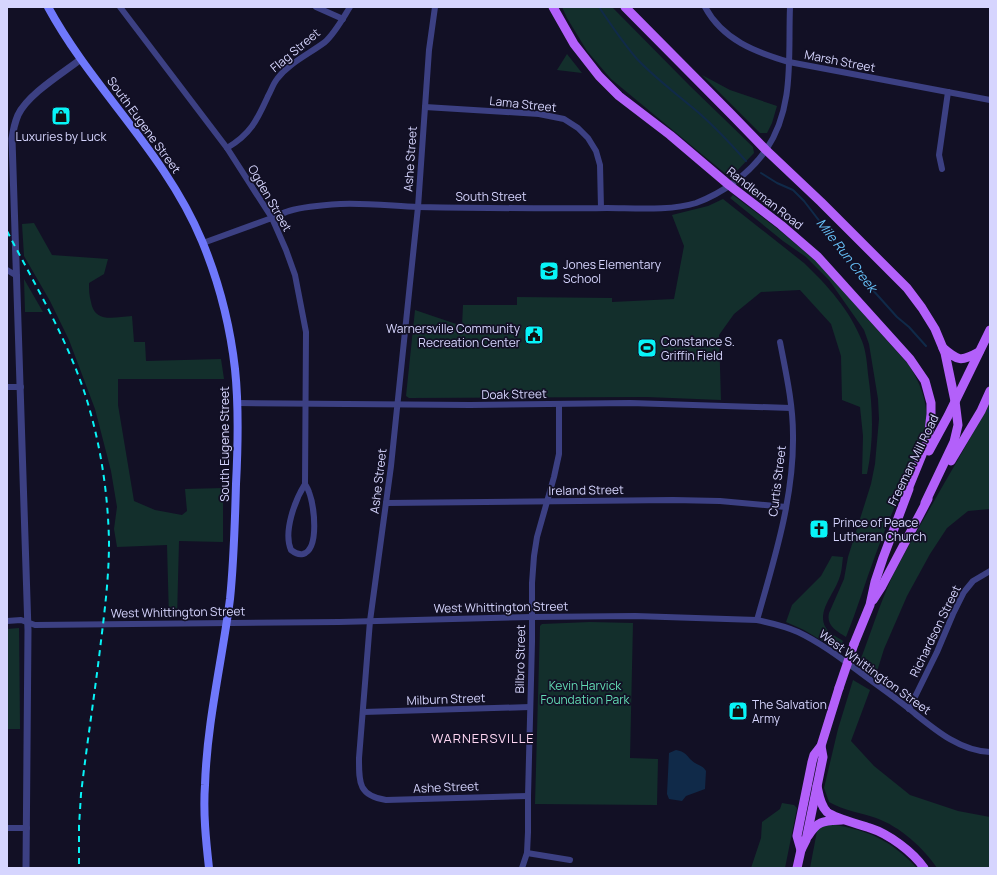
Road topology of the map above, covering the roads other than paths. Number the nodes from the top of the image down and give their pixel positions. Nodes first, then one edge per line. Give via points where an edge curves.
1 (48, 7) edge
2 (120, 7) edge
3 (316, 7) edge
4 (350, 7) edge
5 (435, 7) edge
6 (553, 7) edge
7 (625, 7) edge
8 (705, 7) edge
9 (790, 7) edge
10 (343, 19) junction
11 (81, 59) junction
12 (789, 62) junction
13 (948, 92) junction
14 (990, 100) edge
15 (425, 108) junction
16 (227, 148) junction
17 (766, 150) junction
18 (942, 169) dead end
19 (729, 185) junction
20 (418, 207) junction
21 (601, 208) junction
22 (272, 218) junction
23 (202, 243) junction
24 (7, 270) edge
25 (17, 276) junction
26 (990, 330) edge
27 (780, 342) dead end
28 (943, 348) junction
29 (979, 352) junction
30 (7, 387) edge
31 (21, 387) junction
32 (990, 391) edge
33 (955, 401) junction
34 (237, 403) junction
35 (305, 403) junction
36 (560, 404) junction
37 (397, 405) junction
38 (791, 408) junction
39 (305, 484) junction
40 (906, 494) junction
41 (547, 502) junction
42 (386, 503) junction
43 (925, 503) junction
44 (786, 507) junction
45 (990, 571) edge
46 (870, 605) junction
47 (532, 617) junction
48 (757, 620) junction
49 (7, 621) edge
50 (370, 621) junction
51 (28, 623) junction
52 (226, 623) junction
53 (530, 707) junction
54 (909, 709) junction
55 (363, 712) junction
56 (821, 746) junction
57 (990, 752) edge
58 (817, 786) junction
59 (528, 796) junction
60 (844, 820) junction
61 (7, 828) edge
62 (27, 828) junction
63 (806, 840) junction
64 (801, 850) junction
65 (527, 853) junction
66 (570, 860) dead end
67 (26, 868) edge
68 (209, 868) edge
69 (522, 868) edge
70 (797, 868) edge
71 (924, 868) edge

1 - 11 main road, South Eugene Street
2 - 16 street, Ogden Street
3 - 10 street
4 - 10 street, Flag Street
5 - 15 street, Ashe Street
6 - 19 main road, Randleman Road via 574,44 599,76 619,96
7 - 17 main road
8 - 12 street, Marsh Street via 717,26 732,38 749,48
9 - 12 street, South Street
10 - 16 street, Flag Street via 326,40 276,80 248,133
11 - 23 main road, South Eugene Street via 162,167 188,212
11 - 25 street via 26,103 14,125 12,147
12 - 13 street, Marsh Street
12 - 17 street, South Street via 785,108 778,129
13 - 14 street, Marsh Street
13 - 18 street via 939,155
15 - 20 street, Ashe Street
15 - 21 street, Lama Street via 539,114 564,119 578,128 596,150 600,165
16 - 22 street, Ogden Street
17 - 19 street, South Street via 744,174
17 - 28 main road via 907,288 935,329
19 - 21 street, South Street via 714,195 678,206
19 - 40 main road, Randleman Road via 818,257 910,359 925,381 931,403 928,440
20 - 21 street, South Street
20 - 22 street, South Street via 343,204 291,211
20 - 37 street, Ashe Street
22 - 23 street, South Street
22 - 35 street, Ogden Street via 295,275 306,332
23 - 34 main road, South Eugene Street via 226,316 235,369
24 - 25 street
25 - 31 street
26 - 29 main road, Freeman Mill Road
27 - 38 street, Curtis Street
28 - 29 main road via 957,359 963,360
28 - 33 main road
29 - 33 main road, Freeman Mill Road
30 - 31 street
31 - 51 street
32 - 43 main road, Freeman Mill Road
33 - 40 main road, Freeman Mill Road
33 - 43 main road via 958,425 954,442
34 - 35 street, Doak Street
34 - 52 main road, South Eugene Street via 236,526
35 - 37 street, Doak Street
35 - 39 street, Ogden Street
36 - 37 street, Doak Street
36 - 38 street, Doak Street
36 - 41 street, Bilbro Street via 559,454
37 - 42 street, Ashe Street
38 - 44 street, Curtis Street via 793,458
39 - 39 street, Ogden Street via 295,504 288,535 291,550 301,554 310,548 314,526 314,512
40 - 46 main road, Freeman Mill Road via 875,582
41 - 42 street, Ireland Street
41 - 44 street, Ireland Street via 674,500
41 - 47 street, Bilbro Street via 534,556
42 - 50 street, Ashe Street
43 - 46 main road, Freeman Mill Road
44 - 48 street, Curtis Street
45 - 54 street, Richardson Street via 973,580 964,592
46 - 56 main road, Freeman Mill Road, bridge via 854,644
47 - 48 street, West Whittington Street via 635,616
47 - 50 street, West Whittington Street
47 - 53 street, Bilbro Street
48 - 54 street, West Whittington Street via 798,632 817,642
49 - 51 street, West Whittington Street via 21,620
50 - 52 street, West Whittington Street
50 - 55 street, Ashe Street
51 - 52 street, West Whittington Street
51 - 62 street
52 - 68 main road, South Eugene Street via 205,777 204,809
53 - 55 street, Milburn Street
53 - 59 street, Bilbro Street
54 - 57 street, West Whittington Street via 924,722 971,750
55 - 59 street, Ashe Street via 359,780 366,793 375,798 386,800
56 - 58 main road, Freeman Mill Road via 823,757
56 - 64 main road, Freeman Mill Road via 814,755 797,836
58 - 60 main road via 821,803 827,812
58 - 63 main road, Freeman Mill Road
59 - 65 street, Bilbro Street
60 - 63 main road via 823,821 814,827
60 - 71 main road via 873,828 898,842
61 - 62 street
62 - 67 street
63 - 64 main road, Freeman Mill Road
64 - 70 main road, Freeman Mill Road
65 - 66 street
65 - 69 street, Bilbro Street

